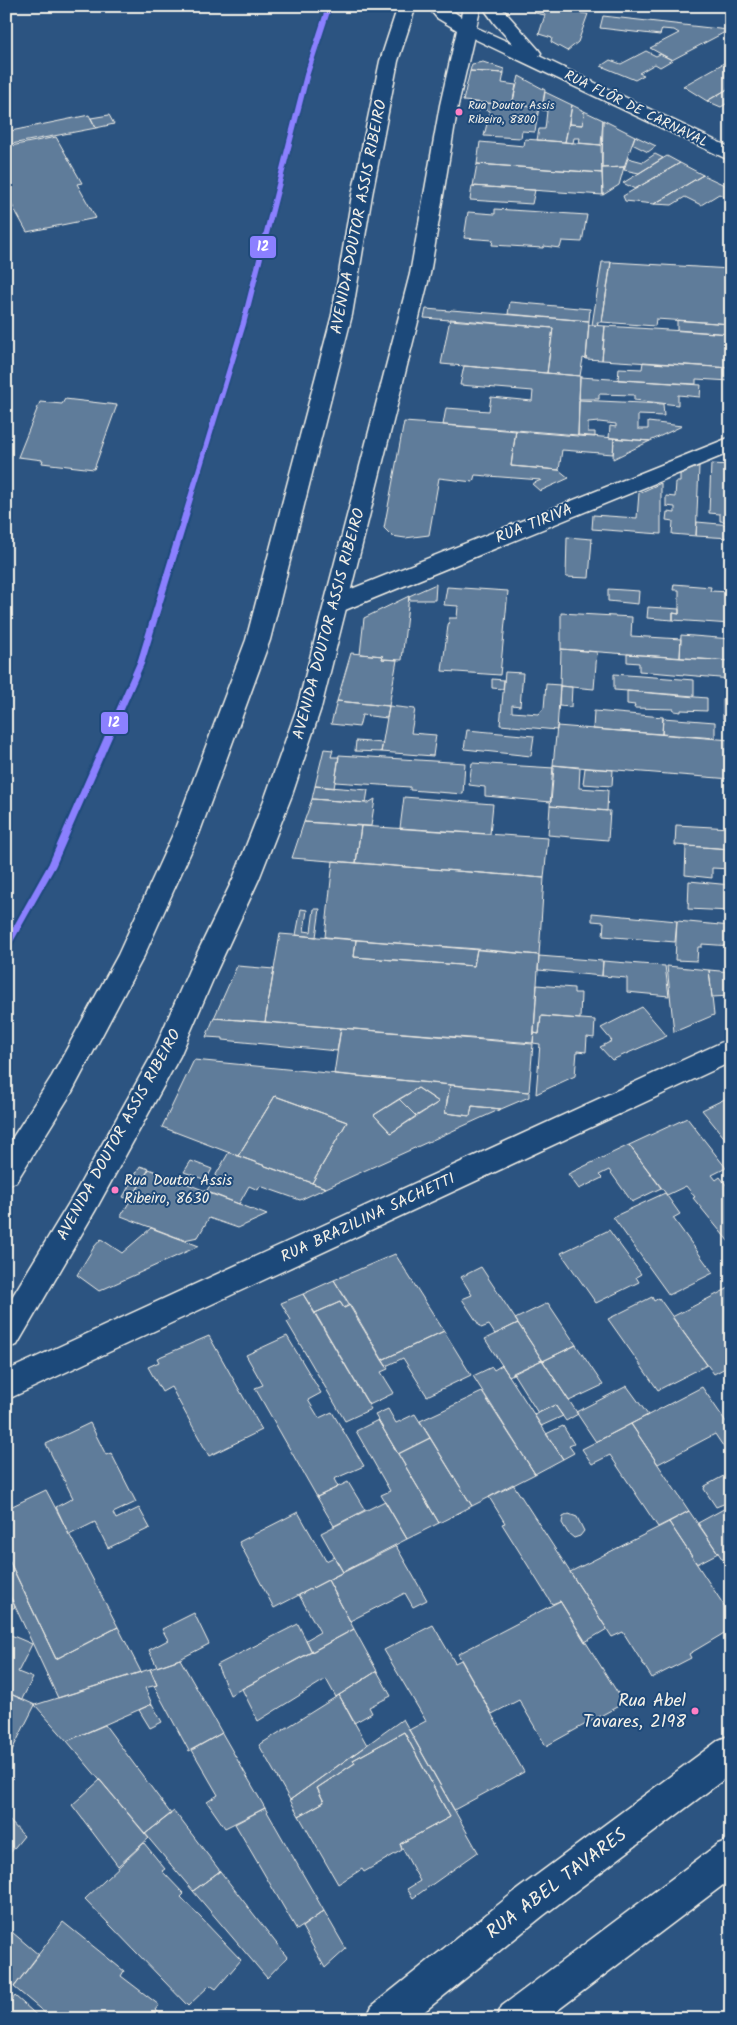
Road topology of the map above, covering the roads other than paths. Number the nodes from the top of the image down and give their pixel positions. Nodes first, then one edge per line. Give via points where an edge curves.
1 (407, 6) edge
2 (436, 6) edge
3 (491, 6) edge
4 (469, 17) edge
5 (542, 63) junction
6 (731, 155) edge
7 (731, 444) edge
8 (337, 604) junction
9 (731, 1050) edge
10 (6, 1173) edge
11 (6, 1335) edge
12 (6, 1386) edge
13 (731, 1752) edge
14 (731, 1857) edge
15 (386, 2019) edge
16 (515, 2019) edge

1 - 10 main road, AVENIDA DOUTOR ASSIS RIBEIRO via 389,62 342,315 258,640 186,834 131,956 62,1084
2 - 4 main road, RUA FLÔR DE CARNAVAL via 443,14
3 - 5 main road, RUA FLÔR DE CARNAVAL
4 - 5 main road, RUA FLÔR DE CARNAVAL
4 - 8 main road, AVENIDA DOUTOR ASSIS RIBEIRO via 448,105 420,274
5 - 6 main road, RUA FLÔR DE CARNAVAL
7 - 8 main road, RUA TIRIVA
8 - 11 main road, AVENIDA DOUTOR ASSIS RIBEIRO via 309,708 246,879 166,1056
9 - 12 main road, RUA BRAZILINA SACHETTI
13 - 15 main road, RUA ABEL TAVARES via 531,1902
14 - 16 main road

